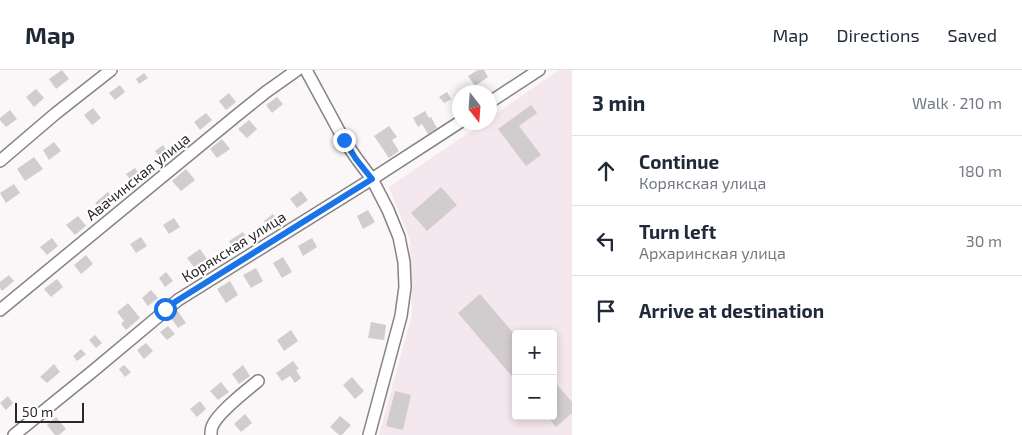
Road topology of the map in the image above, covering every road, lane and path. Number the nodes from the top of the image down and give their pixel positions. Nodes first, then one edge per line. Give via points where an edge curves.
1 (111, 70) edge
2 (297, 70) edge
3 (306, 70) edge
4 (539, 70) edge
5 (497, 97) edge
6 (452, 127) edge
7 (0, 162) edge
8 (372, 179) junction
9 (0, 310) edge
10 (258, 381) dead end
11 (14, 435) edge
12 (211, 435) edge
13 (369, 435) edge

1 - 7 street
2 - 9 street, Авачинская улица
3 - 8 street via 344,140
4 - 5 street
6 - 8 street, Корякская улица
8 - 11 street, Корякская улица via 178,300
8 - 13 street via 399,237 405,287 401,316
10 - 12 street via 216,420 211,427

